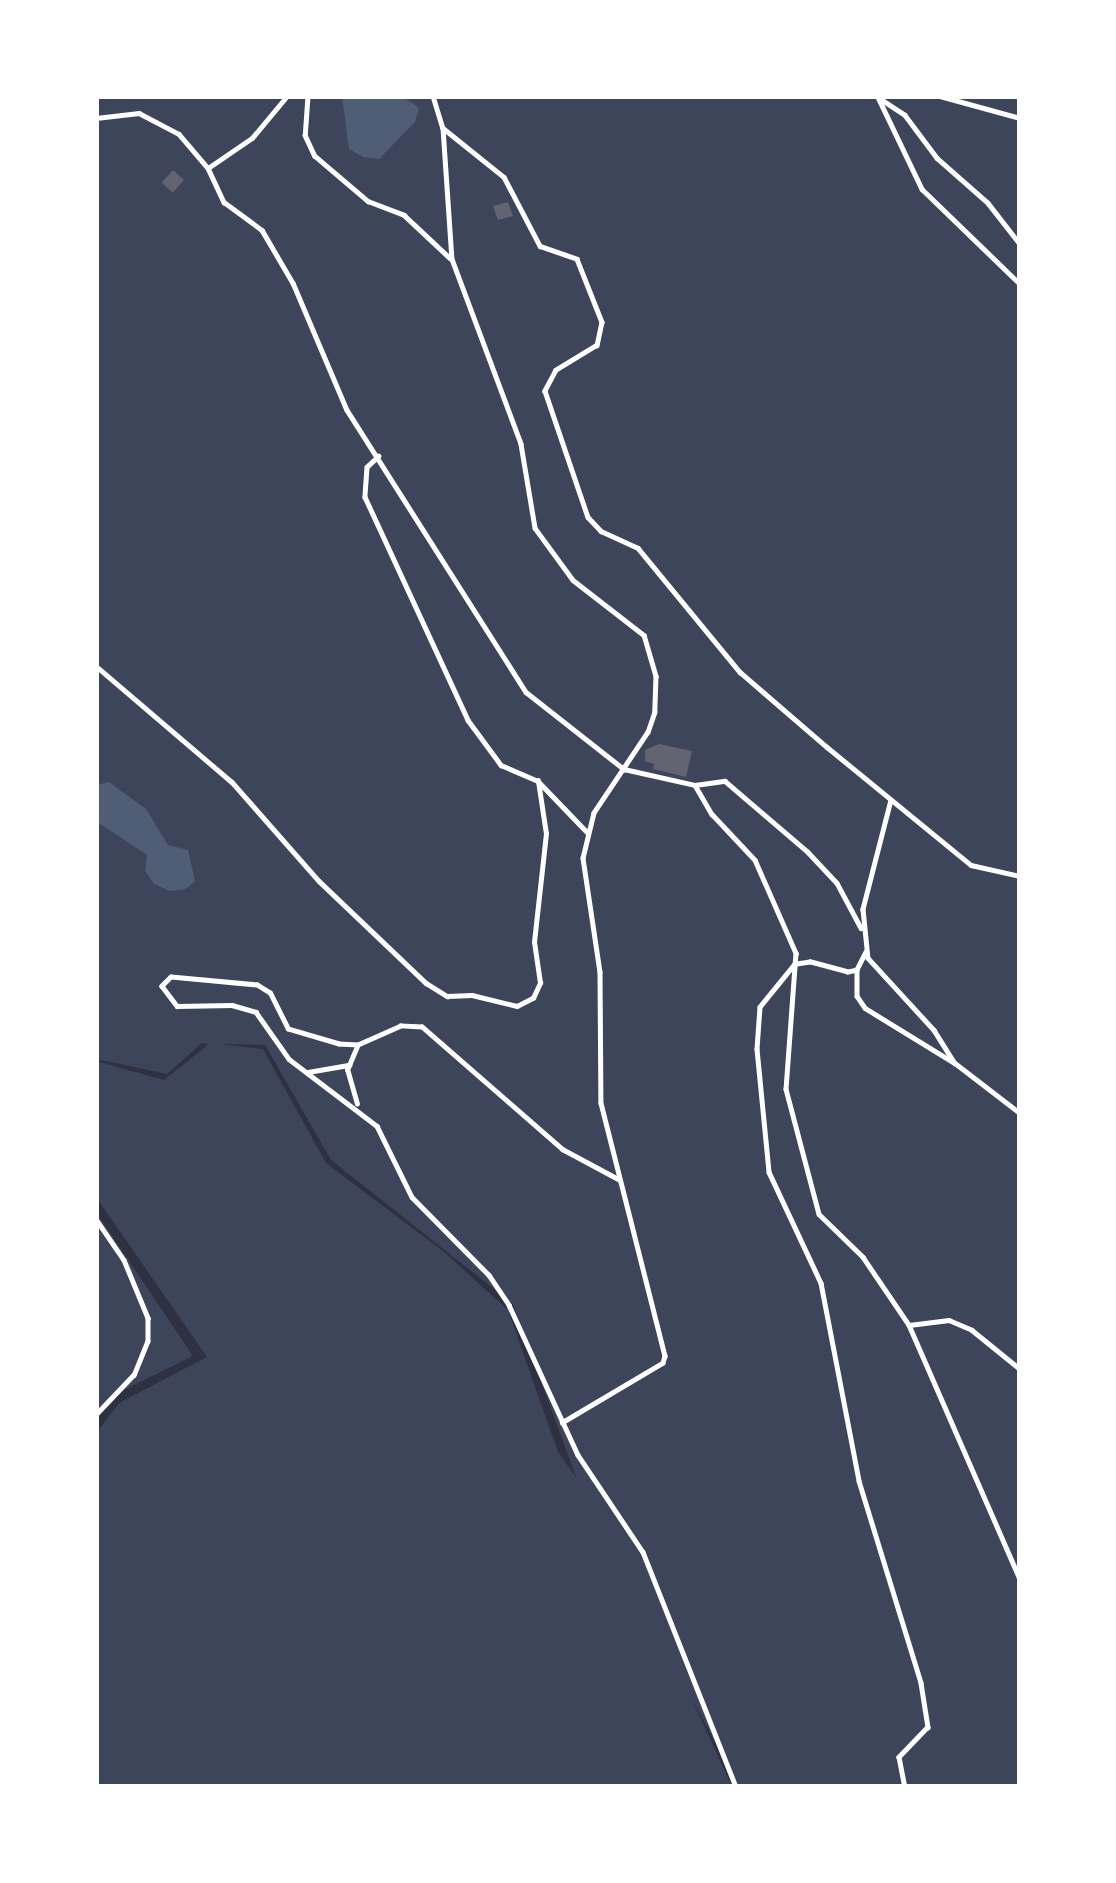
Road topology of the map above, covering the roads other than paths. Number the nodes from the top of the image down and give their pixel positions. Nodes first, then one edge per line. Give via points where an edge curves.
1 (287, 96) edge
2 (308, 96) edge
3 (433, 96) edge
4 (877, 96) edge
5 (940, 96) edge
6 (96, 118) edge
7 (1020, 118) edge
8 (443, 128) junction
9 (208, 168) junction
10 (1020, 244) edge
11 (452, 260) junction
12 (1020, 284) edge
13 (379, 456) junction
14 (96, 666) edge
15 (624, 769) junction
16 (538, 781) junction
17 (695, 785) junction
18 (891, 800) junction
19 (587, 832) junction
20 (1020, 876) edge
21 (862, 929) junction
22 (866, 952) junction
23 (795, 964) junction
24 (857, 970) junction
25 (358, 1045) junction
26 (955, 1063) junction
27 (349, 1065) junction
28 (307, 1072) junction
29 (360, 1108) junction
30 (1020, 1113) edge
31 (620, 1180) junction
32 (96, 1219) edge
33 (909, 1324) junction
34 (1020, 1369) edge
35 (96, 1415) edge
36 (562, 1423) junction
37 (1020, 1579) edge
38 (736, 1787) edge
39 (905, 1787) edge

1 - 9 lane via 252,138
2 - 11 lane via 305,135 315,156 368,201 404,215
3 - 8 lane
4 - 10 lane via 905,116
4 - 12 lane via 922,189
5 - 7 lane
6 - 9 lane via 122,112 155,119
8 - 11 lane
8 - 18 lane via 504,177 540,247 577,259 602,322 597,345 556,370 544,392 588,517 638,548 740,672
9 - 13 lane via 224,202 262,230 347,410
11 - 15 lane via 521,445 535,528 573,580 624,615 653,655 655,712
13 - 15 lane via 526,692
13 - 16 lane via 367,467 365,497 449,682 501,765
14 - 16 lane via 232,782 320,880 447,996 518,1006 540,983 535,943 546,834
15 - 17 lane
15 - 19 lane
16 - 19 lane
17 - 21 lane via 724,781 808,852
17 - 23 lane via 755,860
18 - 20 lane via 971,866
18 - 21 lane
19 - 31 lane via 601,1103
21 - 22 lane
22 - 24 lane
22 - 26 lane
23 - 24 lane
23 - 33 lane via 786,1089 808,1182 819,1214 862,1257
23 - 39 lane via 757,1017 769,1172 821,1283 859,1481 920,1683 928,1726 898,1757
24 - 26 lane via 865,1008
25 - 27 lane
25 - 28 lane via 288,1030 270,993 257,985 166,980 164,994 177,1006 256,1012 278,1049
25 - 31 lane via 400,1026 422,1027 563,1150
26 - 30 lane
27 - 28 lane
27 - 29 lane
28 - 29 lane
29 - 36 lane via 412,1197 509,1305
31 - 36 lane via 665,1356
32 - 35 lane via 148,1318 134,1375
33 - 34 lane via 949,1320
33 - 37 lane
36 - 38 lane via 644,1552

